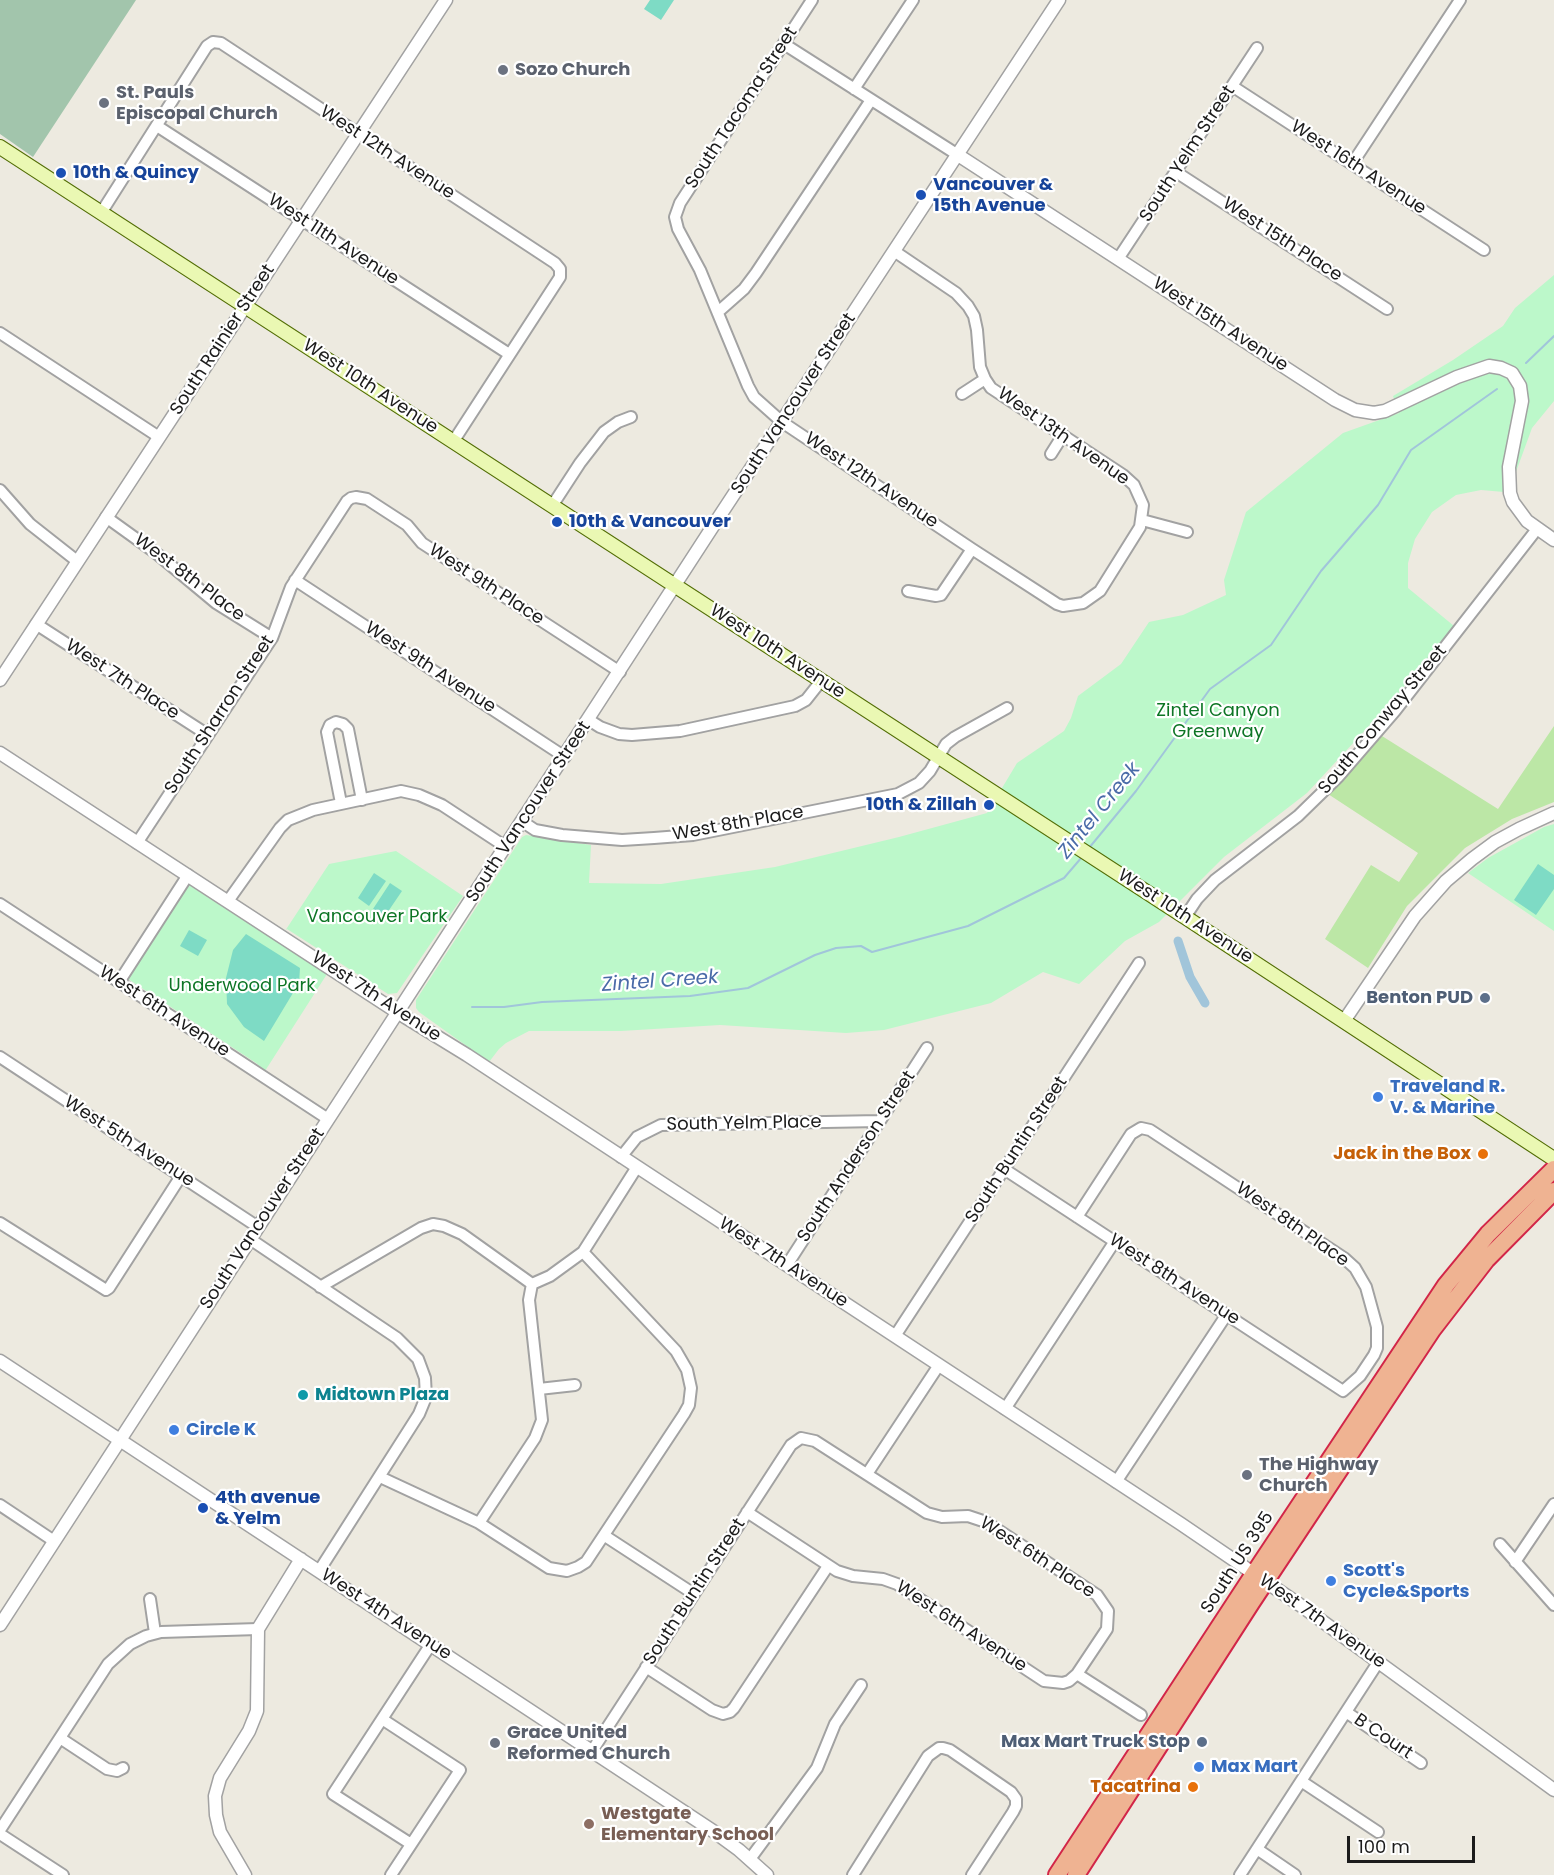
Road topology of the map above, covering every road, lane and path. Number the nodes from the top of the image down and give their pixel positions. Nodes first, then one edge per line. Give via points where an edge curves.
1 (446, 0) edge
2 (812, 0) edge
3 (914, 0) edge
4 (1059, 0) edge
5 (1460, 0) edge
6 (784, 44) junction
7 (1257, 48) dead end
8 (1232, 86) junction
9 (854, 88) junction
10 (871, 100) junction
11 (157, 126) junction
12 (357, 134) junction
13 (0, 147) edge
14 (958, 155) junction
15 (1352, 164) junction
16 (1176, 172) junction
17 (101, 213) junction
18 (675, 217) joint
19 (302, 219) junction
20 (1484, 250) dead end
21 (894, 251) junction
22 (1118, 259) junction
23 (245, 306) junction
24 (1387, 309) dead end
25 (718, 312) junction
26 (0, 333) edge
27 (509, 354) junction
28 (985, 379) junction
29 (962, 394) dead end
30 (630, 417) dead end
31 (782, 422) junction
32 (1063, 435) junction
33 (159, 436) junction
34 (453, 442) junction
35 (1051, 454) dead end
36 (0, 490) edge
37 (356, 496) joint
38 (552, 506) junction
39 (106, 518) junction
40 (1142, 520) junction
41 (1537, 529) junction
42 (1187, 532) dead end
43 (1554, 540) edge
44 (972, 549) junction
45 (77, 561) junction
46 (295, 580) junction
47 (675, 586) junction
48 (908, 591) dead end
49 (36, 624) junction
50 (272, 638) junction
51 (620, 672) junction
52 (1, 676) edge
53 (821, 681) junction
54 (1007, 708) dead end
55 (589, 720) junction
56 (208, 735) junction
57 (0, 753) edge
58 (565, 757) junction
59 (938, 757) junction
60 (362, 800) junction
61 (341, 803) junction
62 (1554, 813) edge
63 (523, 822) junction
64 (137, 843) junction
65 (506, 847) junction
66 (188, 875) junction
67 (228, 901) junction
68 (0, 904) edge
69 (1185, 917) junction
70 (1139, 963) dead end
71 (119, 982) junction
72 (398, 1012) junction
73 (1344, 1021) junction
74 (927, 1048) dead end
75 (0, 1057) edge
76 (328, 1119) junction
77 (880, 1121) junction
78 (621, 1157) junction
79 (1554, 1159) edge
80 (637, 1167) junction
81 (1004, 1169) junction
82 (1554, 1169) edge
83 (181, 1176) junction
84 (1554, 1191) edge
85 (1077, 1217) junction
86 (0, 1223) edge
87 (258, 1227) junction
88 (250, 1239) junction
89 (1115, 1241) junction
90 (583, 1252) junction
91 (786, 1265) junction
92 (532, 1284) junction
93 (320, 1287) junction
94 (1227, 1314) junction
95 (894, 1336) junction
96 (0, 1361) edge
97 (939, 1365) junction
98 (575, 1385) dead end
99 (539, 1389) junction
100 (1343, 1391) joint
101 (1005, 1409) junction
102 (801, 1438) joint
103 (119, 1439) junction
104 (867, 1474) junction
105 (380, 1477) junction
106 (1116, 1482) junction
107 (1554, 1504) edge
108 (0, 1505) edge
109 (747, 1512) junction
110 (479, 1523) junction
111 (605, 1536) junction
112 (54, 1541) junction
113 (1500, 1544) dead end
114 (301, 1559) junction
115 (1515, 1562) junction
116 (828, 1566) junction
117 (319, 1571) junction
118 (1260, 1578) junction
119 (693, 1594) junction
120 (150, 1599) dead end
121 (1554, 1605) edge
122 (0, 1625) edge
123 (258, 1629) junction
124 (155, 1634) junction
125 (431, 1644) junction
126 (1378, 1661) junction
127 (646, 1667) junction
128 (1077, 1674) junction
129 (861, 1685) dead end
130 (1346, 1712) junction
131 (1141, 1715) dead end
132 (382, 1719) junction
133 (60, 1738) junction
134 (592, 1751) junction
135 (1421, 1763) dead end
136 (123, 1768) dead end
137 (1301, 1781) junction
138 (1554, 1790) edge
139 (0, 1832) edge
140 (1378, 1832) dead end
141 (411, 1844) junction
142 (1257, 1849) junction
143 (750, 1859) junction
144 (765, 1874) edge
145 (63, 1875) edge
146 (245, 1875) edge
147 (391, 1875) edge
148 (853, 1875) edge
149 (972, 1875) edge
150 (1057, 1875) edge
151 (1076, 1875) edge
152 (1240, 1875) edge
153 (1295, 1875) edge

1 - 12 street, South Rainier Street
2 - 6 street, South Tacoma Street
3 - 9 street
4 - 14 street, South Vancouver Street
5 - 15 street
6 - 9 street, West 15th Avenue
6 - 18 street, South Tacoma Street via 680,203
7 - 8 street, South Yelm Street
8 - 15 street, West 16th Avenue
8 - 16 street, South Yelm Street
9 - 10 street, West 15th Avenue
10 - 14 street, West 15th Avenue
10 - 25 street via 756,273
11 - 12 street, West 12th Avenue via 213,42 221,43
11 - 17 street
11 - 19 street, West 11th Avenue
12 - 19 street, South Rainier Street
12 - 27 street, West 12th Avenue via 560,269 560,277
13 - 17 main road, West 10th Avenue
14 - 21 street, South Vancouver Street
14 - 22 street, West 15th Avenue
15 - 20 street, West 16th Avenue
16 - 22 street, South Yelm Street
16 - 24 street, West 15th Place
17 - 23 main road, West 10th Avenue
18 - 25 street, West 12th Avenue
19 - 23 street, South Rainier Street
19 - 27 street, West 11th Avenue
21 - 28 street, West 13th Avenue via 956,293 968,306 974,316
21 - 31 street, South Vancouver Street
22 - 41 street, West 15th Avenue via 1354,410 1385,411 1489,366 1512,374 1520,386 1522,401 1508,484 1513,502
23 - 33 street, South Rainier Street
23 - 34 main road, West 10th Avenue
25 - 31 street, West 12th Avenue via 752,392
26 - 33 street
27 - 34 street
28 - 29 street
28 - 32 street, West 13th Avenue via 1001,396
30 - 38 street via 604,432
31 - 44 street, West 12th Avenue
31 - 47 street, South Vancouver Street
32 - 35 street
32 - 40 street, West 13th Avenue via 1134,485 1143,505
33 - 39 street, South Rainier Street
34 - 38 main road, West 10th Avenue
36 - 45 street via 30,524
37 - 46 street, South Sharron Street via 347,501
37 - 51 street, West 9th Place via 407,525 422,543
38 - 47 main road, West 10th Avenue
39 - 45 street, South Rainier Street
39 - 50 street, West 8th Place via 216,603
40 - 42 street
40 - 44 street, West 12th Avenue via 1100,591 1083,603 1063,606
41 - 43 street, West 15th Avenue
41 - 69 street, South Conway Street via 1338,777 1298,816 1215,880
44 - 48 street via 941,595
45 - 49 street, South Rainier Street
46 - 50 street, South Sharron Street
46 - 58 street, West 9th Avenue
47 - 51 street, South Vancouver Street
47 - 53 main road, West 10th Avenue
49 - 52 street, South Rainier Street
49 - 56 street, West 7th Place
50 - 56 street, South Sharron Street
51 - 55 street, South Vancouver Street
53 - 55 street via 806,700 795,706 680,731 619,734
53 - 59 main road, West 10th Avenue
54 - 59 street, West 8th Place via 955,737
55 - 58 street, South Vancouver Street
56 - 64 street, South Sharron Street
57 - 64 street, West 7th Avenue
58 - 63 street, South Vancouver Street
59 - 63 street, West 8th Place via 920,783 898,794 693,835 595,838 540,832
59 - 69 main road, West 10th Avenue
60 - 61 street
60 - 61 street via 348,729 336,722 327,732
60 - 65 street via 401,791 419,795 442,805
61 - 67 street via 288,820
62 - 73 street via 1495,842 1446,881 1415,916
63 - 65 street, South Vancouver Street
64 - 66 street, West 7th Avenue
65 - 72 street, South Vancouver Street
66 - 67 street, West 7th Avenue
66 - 71 street
67 - 72 street, West 7th Avenue
68 - 71 street, West 6th Avenue
69 - 73 main road, West 10th Avenue
70 - 81 street, South Buntin Street
71 - 76 street, West 6th Avenue
72 - 76 street, South Vancouver Street
72 - 78 street, West 7th Avenue
73 - 79 main road, West 10th Avenue
74 - 77 street, South Anderson Street
75 - 83 street, West 5th Avenue
76 - 87 street, South Vancouver Street
77 - 78 street, South Yelm Place via 661,1125 637,1137
77 - 91 street, South Anderson Street
78 - 80 street, West 7th Avenue
80 - 90 street
80 - 91 street, West 7th Avenue
81 - 85 street, West 8th Avenue
81 - 95 street, South Buntin Street
82 - 118 highway, South US 395 via 1488,1234 1446,1286
83 - 86 street via 106,1290
83 - 87 street, West 5th Avenue
84 - 118 highway, South US 395 via 1460,1292
85 - 89 street, West 8th Avenue
85 - 100 street, West 8th Place via 1131,1134 1141,1128 1150,1130 1329,1247 1354,1268 1366,1287 1377,1327 1377,1348 1370,1362
87 - 88 street, South Vancouver Street
88 - 93 street
88 - 103 street, South Vancouver Street
89 - 94 street, West 8th Avenue
89 - 101 street
90 - 92 street
90 - 111 street via 676,1351 690,1379 689,1405
91 - 95 street, West 7th Avenue
92 - 93 street via 462,1234 433,1224
92 - 99 street via 529,1300
93 - 105 street via 397,1338 412,1350 423,1368 423,1406
94 - 100 street, West 8th Avenue
94 - 106 street
95 - 97 street, West 7th Avenue
96 - 103 street, West 4th Avenue
97 - 101 street, West 7th Avenue
97 - 104 street
98 - 99 street
99 - 110 street via 543,1412 540,1428
101 - 106 street, West 7th Avenue
102 - 104 street, West 6th Place via 815,1441
102 - 109 street, South Buntin Street via 791,1445
103 - 112 street, South Vancouver Street
103 - 114 street, West 4th Avenue
104 - 128 street, West 6th Place via 927,1513 969,1516 986,1522 1102,1599 1108,1611 1107,1629
105 - 110 street
105 - 117 street
106 - 118 street, West 7th Avenue
107 - 115 street
108 - 112 street
109 - 116 street, West 6th Avenue
109 - 119 street, South Buntin Street
110 - 111 street via 539,1563 567,1571 586,1562
111 - 119 street
112 - 122 street, South Vancouver Street
113 - 115 street
114 - 117 street, West 4th Avenue
114 - 123 street
115 - 121 street
116 - 127 street via 734,1708 723,1714 712,1710
116 - 128 street, West 6th Avenue via 844,1574 890,1580 1044,1680 1063,1683
117 - 125 street, West 4th Avenue
118 - 126 street, West 7th Avenue
118 - 150 highway, South US 395
118 - 151 highway, South US 395
119 - 127 street, South Buntin Street
120 - 124 street
123 - 124 street
123 - 146 street via 256,1711 249,1731 220,1778 215,1796 220,1832
124 - 133 street via 130,1644 114,1657
125 - 132 street
125 - 134 street, West 4th Avenue
126 - 130 street
126 - 138 street, West 7th Avenue
127 - 134 street, South Buntin Street
128 - 131 street
129 - 143 street via 835,1724 817,1768
130 - 135 street, B Court
130 - 137 street
132 - 141 street via 460,1770
132 - 141 street via 333,1794
133 - 136 street via 106,1769
133 - 139 street
134 - 143 street, West 4th Avenue via 713,1830
137 - 140 street
137 - 142 street
139 - 145 street
141 - 147 street
142 - 152 street
142 - 153 street
143 - 144 street, West 4th Avenue
148 - 149 street via 928,1756 939,1748 950,1750 1016,1799 1013,1812

